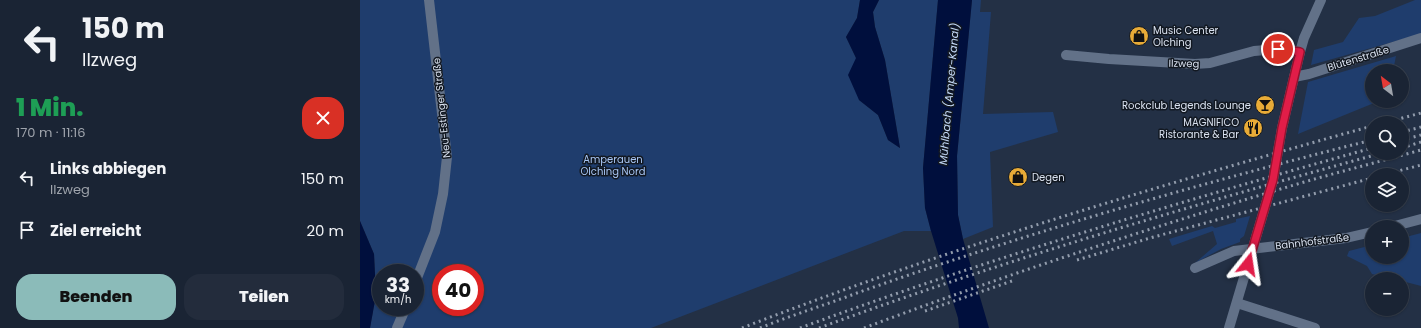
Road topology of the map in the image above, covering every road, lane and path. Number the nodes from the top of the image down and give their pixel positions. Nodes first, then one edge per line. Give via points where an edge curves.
1 (428, 0) edge
2 (1321, 0) edge
3 (1421, 38) edge
4 (1300, 52) junction
5 (1066, 56) dead end
6 (1294, 76) junction
7 (1421, 219) edge
8 (1409, 222) edge
9 (1365, 234) edge
10 (1253, 249) junction
11 (422, 264) edge
12 (1195, 268) dead end
13 (1237, 303) junction
14 (402, 316) edge
15 (397, 328) edge
16 (1229, 328) edge
17 (1315, 328) edge

1 - 11 street, Neu-Estinger Straße via 448,157 435,232
2 - 4 street
3 - 6 street, Blütenstraße via 1309,74
4 - 5 street, Ilzweg via 1278,49 1254,51 1210,63 1196,64
4 - 6 street
6 - 10 street via 1273,180
7 - 8 street
9 - 10 street, Bahnhofstraße
10 - 12 street, Bahnhofstraße via 1234,251
10 - 13 street
13 - 16 street
13 - 17 street
14 - 15 street

